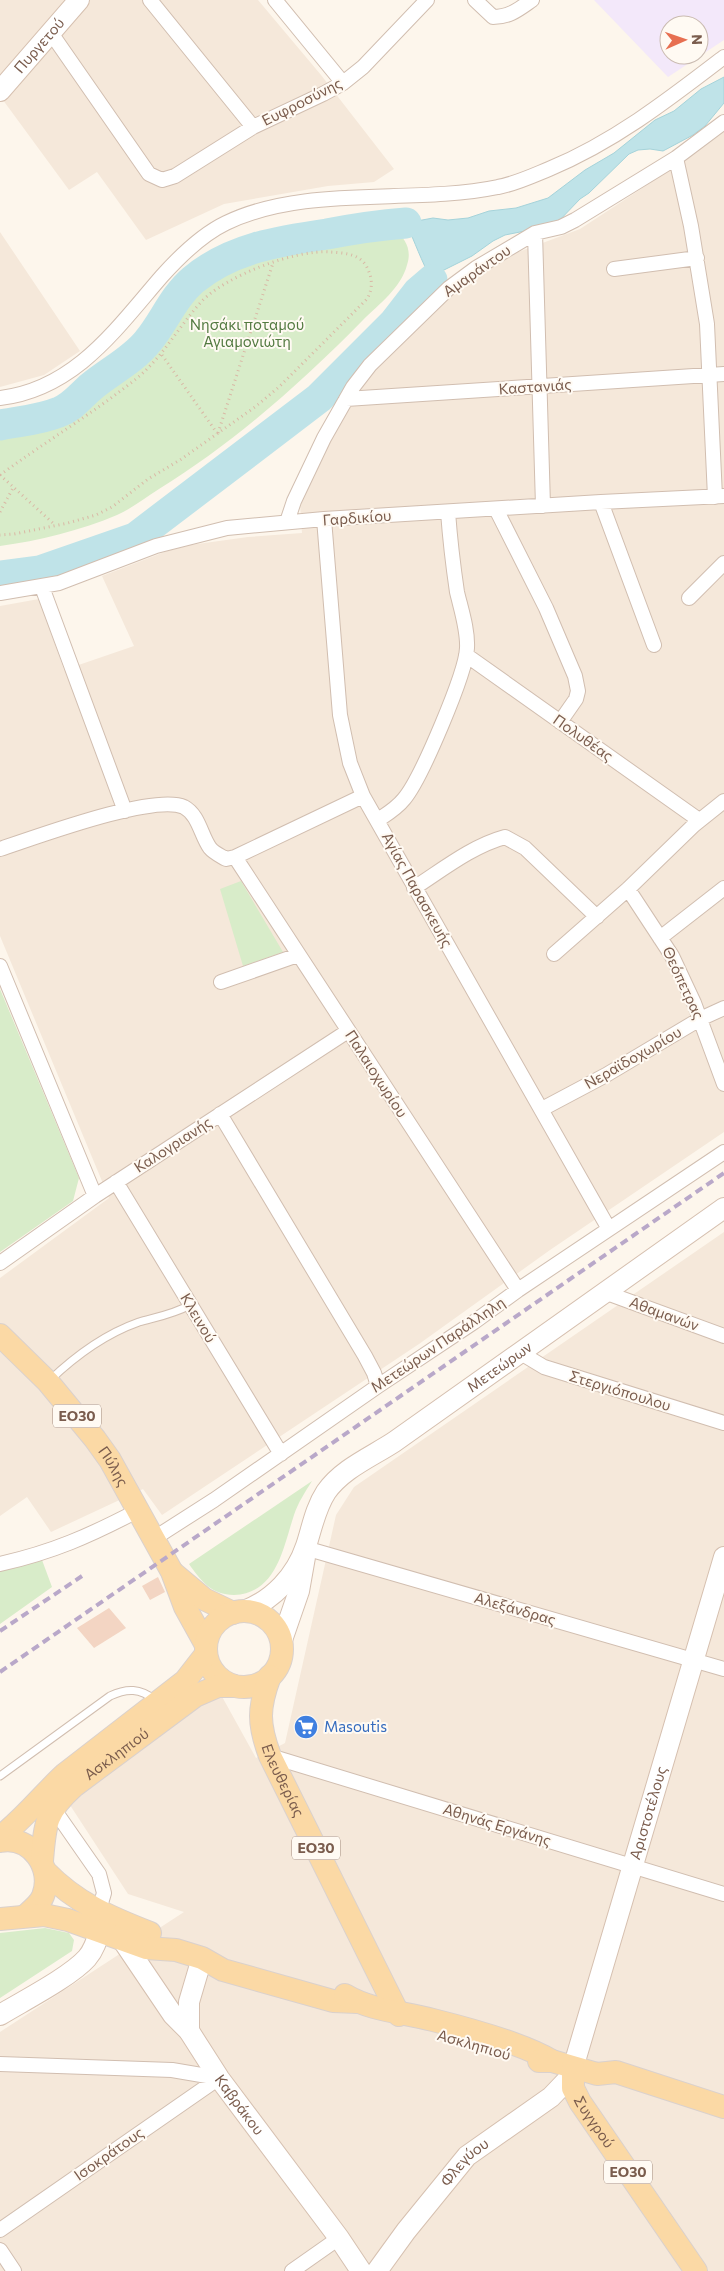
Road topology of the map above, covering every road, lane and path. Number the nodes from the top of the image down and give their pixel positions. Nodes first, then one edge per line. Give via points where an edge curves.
1 (79, 0) edge
2 (150, 0) edge
3 (275, 0) edge
4 (475, 0) edge
5 (532, 0) edge
6 (424, 1) edge
7 (51, 33) junction
8 (724, 57) edge
9 (343, 83) junction
10 (0, 91) edge
11 (724, 122) edge
12 (253, 126) junction
13 (676, 158) junction
14 (535, 233) junction
15 (697, 258) junction
16 (274, 262) junction
17 (614, 269) dead end
18 (162, 355) junction
19 (724, 374) edge
20 (709, 375) junction
21 (540, 387) junction
22 (0, 398) edge
23 (346, 400) junction
24 (218, 433) junction
25 (0, 475) edge
26 (13, 488) junction
27 (720, 496) edge
28 (601, 502) junction
29 (543, 506) junction
30 (496, 508) junction
31 (0, 512) edge
32 (448, 512) junction
33 (324, 520) junction
34 (287, 522) junction
35 (55, 526) junction
36 (0, 535) edge
37 (724, 563) edge
38 (42, 587) junction
39 (0, 593) edge
40 (689, 598) dead end
41 (654, 645) dead end
42 (466, 655) junction
43 (560, 722) junction
44 (363, 796) junction
45 (724, 801) edge
46 (124, 811) junction
47 (378, 820) junction
48 (700, 820) junction
49 (0, 849) edge
50 (234, 857) junction
51 (414, 888) junction
52 (724, 888) edge
53 (628, 889) junction
54 (597, 916) junction
55 (660, 938) junction
56 (554, 954) dead end
57 (298, 955) junction
58 (0, 966) edge
59 (221, 982) dead end
60 (724, 1008) edge
61 (700, 1019) junction
62 (348, 1031) junction
63 (724, 1084) edge
64 (542, 1109) junction
65 (220, 1114) junction
66 (724, 1152) edge
67 (116, 1182) junction
68 (95, 1196) junction
69 (724, 1208) edge
70 (609, 1229) junction
71 (0, 1263) edge
72 (518, 1290) junction
73 (604, 1292) junction
74 (190, 1305) junction
75 (0, 1335) edge
76 (724, 1336) edge
77 (519, 1352) junction
78 (48, 1382) junction
79 (378, 1386) junction
80 (724, 1423) edge
81 (281, 1454) junction
82 (137, 1511) junction
83 (153, 1539) junction
84 (305, 1548) junction
85 (724, 1557) edge
86 (0, 1564) edge
87 (172, 1572) junction
88 (238, 1612) junction
89 (281, 1643) junction
90 (206, 1650) junction
91 (693, 1660) junction
92 (724, 1669) edge
93 (270, 1676) junction
94 (234, 1686) junction
95 (158, 1703) junction
96 (270, 1756) junction
97 (0, 1776) edge
98 (53, 1808) junction
99 (0, 1839) edge
100 (44, 1866) junction
101 (632, 1867) junction
102 (724, 1894) edge
103 (25, 1916) junction
104 (0, 1919) edge
105 (99, 1920) junction
106 (121, 1938) junction
107 (176, 1950) junction
108 (202, 1958) junction
109 (399, 2014) junction
110 (0, 2015) edge
111 (188, 2031) junction
112 (0, 2064) edge
113 (566, 2068) junction
114 (597, 2074) junction
115 (219, 2078) junction
116 (724, 2107) edge
117 (724, 2120) edge
118 (0, 2230) edge
119 (339, 2238) junction
120 (0, 2250) edge
121 (14, 2271) edge
122 (292, 2271) edge
123 (361, 2271) edge
124 (377, 2271) edge
125 (696, 2271) edge

1 - 7 street, Πυργετού
2 - 12 street
3 - 9 street
4 - 5 street via 494,17 502,17
6 - 9 street, Ευφροσύνης via 364,67
7 - 10 street, Πυργετού
7 - 12 street, Ευφροσύνης via 149,174 162,180 175,176
8 - 22 street via 684,89 609,140 512,184 478,190 311,202 260,210 223,224 184,254 110,337 74,370 36,390
9 - 12 street, Ευφροσύνης
11 - 13 street, Αμαράντου
13 - 14 street, Αμαράντου via 575,220
13 - 15 street
14 - 21 street
14 - 23 street, Αμαράντου via 494,256 449,288 370,365
15 - 17 street
15 - 20 street via 707,324
16 - 18 path via 220,287 203,301
16 - 24 path
16 - 24 path via 323,252 351,254 364,262 372,290 357,311 279,387
18 - 24 path
18 - 25 path via 91,414
19 - 20 street, Καστανιάς
20 - 21 street, Καστανιάς
20 - 27 street
21 - 23 street, Καστανιάς
21 - 29 street
23 - 34 street, Αμαράντου via 324,438
24 - 35 path via 112,506 96,515
25 - 26 path
26 - 31 path
26 - 35 path
27 - 28 street, Γαρδικίου
28 - 29 street, Γαρδικίου
28 - 41 street
29 - 30 street, Γαρδικίου
30 - 32 street, Γαρδικίου
30 - 43 street via 546,608 577,680 576,699
32 - 33 street, Γαρδικίου
32 - 42 street via 453,565 467,641
33 - 34 street, Γαρδικίου
33 - 44 street, Αγίας Παρασκευής via 343,736
34 - 38 street, Γαρδικίου via 227,528 188,537
35 - 36 path
37 - 40 street
38 - 39 street, Γαρδικίου
38 - 46 street
42 - 43 street, Πολυθέας
42 - 47 street via 442,721 406,798
43 - 48 street, Πολυθέας
44 - 47 street, Αγίας Παρασκευής
44 - 50 street
45 - 48 street
46 - 49 street
46 - 50 street via 165,804 183,807 196,821 210,848 226,859
47 - 51 street, Αγίας Παρασκευής
48 - 53 street
50 - 57 street, Παλαιοχωρίου
51 - 54 street via 472,851 505,837 525,848
51 - 64 street, Αγίας Παρασκευής
52 - 55 street
53 - 54 street
53 - 55 street, Θεόπετρας
54 - 56 street
55 - 61 street, Θεόπετρας
57 - 59 street
57 - 62 street, Παλαιοχωρίου
58 - 68 street
60 - 61 street, Νεραϊδοχωρίου
61 - 63 street, Θεόπετρας
61 - 64 street, Νεραϊδοχωρίου
62 - 65 street, Καλογριανής
62 - 72 street, Παλαιοχωρίου
64 - 70 street, Αγίας Παρασκευής
65 - 67 street, Καλογριανής
65 - 79 street via 370,1364
66 - 70 street, Μετεώρων Παράλληλη
67 - 68 street, Καλογριανής
67 - 74 street, Κλεινού
68 - 71 street, Καλογριανής
69 - 73 street, Μετεώρων
70 - 72 street, Μετεώρων Παράλληλη
72 - 79 street, Μετεώρων Παράλληλη
73 - 76 street, Αθαμανών
73 - 77 street, Μετεώρων
74 - 78 lane via 112,1334 69,1362
74 - 81 street, Κλεινού
75 - 78 main road, Πύλης / ΕΟ30
77 - 80 street, Στεργιόπουλου via 544,1367
77 - 84 street, Μετεώρων via 332,1484 318,1506
78 - 82 main road, Πύλης / ΕΟ30 via 100,1446
79 - 81 street, Μετεώρων Παράλληλη
81 - 83 street, Μετεώρων Παράλληλη
82 - 83 main road, Πύλης / ΕΟ30
82 - 86 street via 61,1548
83 - 87 main road, ΕΟ30
84 - 88 street, Μετεώρων via 295,1568 272,1596 258,1606
84 - 89 street, Μετεώρων via 299,1591
84 - 91 street, Αλεξάνδρας
85 - 91 street, Αριστοτέλους
87 - 88 main road, ΕΟ30 via 217,1607
87 - 90 main road, ΕΟ30
88 - 89 main road, ΕΟ30 via 257,1614 268,1620
88 - 90 main road via 214,1625
89 - 93 main road, Ελευθερίας / ΕΟ30 via 280,1661
90 - 94 main road, ΕΟ30 via 215,1674
90 - 95 main road, Ασκληπιού via 185,1681
91 - 92 street, Αλεξάνδρας
91 - 101 street, Αριστοτέλους
93 - 94 main road via 253,1686
93 - 96 main road, Ελευθερίας / ΕΟ30 via 260,1710 260,1726
94 - 98 main road, Ασκληπιού via 218,1686 195,1696 74,1786
95 - 97 lane via 137,1690 110,1696
95 - 99 main road, Ασκληπιού via 65,1774
96 - 101 street, Αθηνάς Εργάνης
96 - 109 main road, Ελευθερίας / ΕΟ30
98 - 100 main road, Ασκληπιού via 44,1832
98 - 105 street via 99,1874 104,1893
99 - 100 main road, Ασκληπιού via 26,1845
100 - 103 main road, Ασκληπιού via 46,1884 43,1896
100 - 105 main road, Ασκληπιού via 62,1889
101 - 102 street, Αθηνάς Εργάνης
101 - 113 street, Αριστοτέλους
103 - 104 main road, Ασκληπιού
103 - 105 main road, Ασκληπιού
105 - 106 main road, Ασκληπιού
105 - 107 main road, Ασκληπιού via 153,1934
105 - 110 street via 88,1957 76,1968
106 - 107 main road, Ασκληπιού via 146,1948
106 - 111 street, Καβράκου via 173,2015
107 - 108 main road, Ασκληπιού
108 - 109 main road, Ασκληπιού via 226,1959 334,1988 357,2002
108 - 111 street via 189,2002
109 - 113 main road, Ασκληπιού via 429,2032
111 - 115 street, Καβράκου
112 - 115 street via 172,2070
113 - 114 main road, Ασκληπιού
113 - 124 street, Φλεγύου via 551,2097 467,2156
113 - 125 main road, Συγγρού / ΕΟ30 via 580,2102
114 - 116 main road, Ασκληπιού via 616,2072
114 - 117 main road, Ασκληπιού via 610,2084
115 - 118 street, Ισοκράτους
115 - 119 street, Καβράκου
119 - 122 street
119 - 123 street, Καβράκου
120 - 121 street

